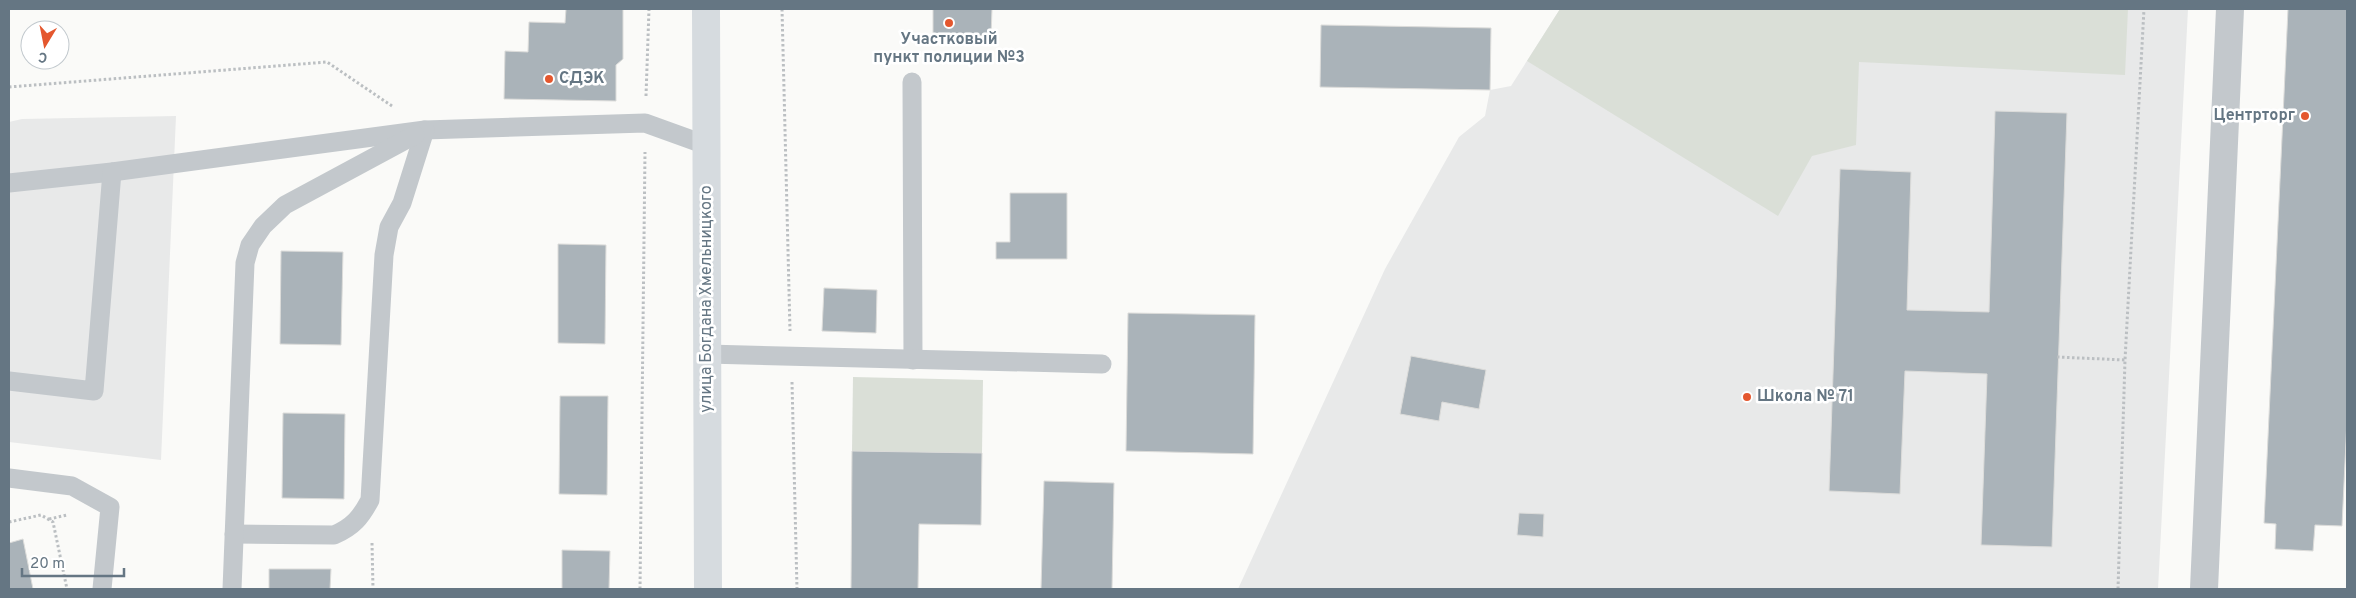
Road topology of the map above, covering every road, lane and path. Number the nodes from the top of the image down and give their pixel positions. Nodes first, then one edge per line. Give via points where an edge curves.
1 (648, 9) edge
2 (706, 9) edge
3 (782, 9) edge
4 (2144, 9) edge
5 (2230, 9) edge
6 (912, 82) dead end
7 (9, 88) edge
8 (645, 123) junction
9 (424, 130) junction
10 (706, 145) junction
11 (112, 172) junction
12 (9, 183) edge
13 (707, 354) junction
14 (791, 357) junction
15 (2057, 357) dead end
16 (913, 360) junction
17 (2125, 360) junction
18 (1102, 364) dead end
19 (9, 381) edge
20 (9, 478) edge
21 (9, 522) edge
22 (234, 534) junction
23 (68, 589) edge
24 (102, 589) edge
25 (232, 589) edge
26 (640, 589) edge
27 (708, 589) edge
28 (797, 589) edge
29 (2118, 589) edge
30 (2204, 589) edge

1 - 8 path
2 - 10 main road, улица Богдана Хмельницкого
3 - 14 path
4 - 17 path
5 - 30 street
6 - 16 lane
7 - 9 path via 327,62
8 - 9 lane
8 - 10 lane
8 - 26 path
9 - 11 lane
9 - 22 lane via 285,205 263,226 250,245 245,263
9 - 22 lane via 402,203 389,227 384,254 370,500 362,516 349,529 334,535
10 - 13 main road, улица Богдана Хмельницкого
11 - 12 lane
11 - 19 lane via 94,391
13 - 14 lane
13 - 27 main road, улица Богдана Хмельницкого
14 - 16 lane
14 - 28 path
15 - 17 path
16 - 18 lane
17 - 29 path
20 - 24 lane via 72,486 110,507
21 - 23 path via 41,515 53,522
22 - 25 lane

